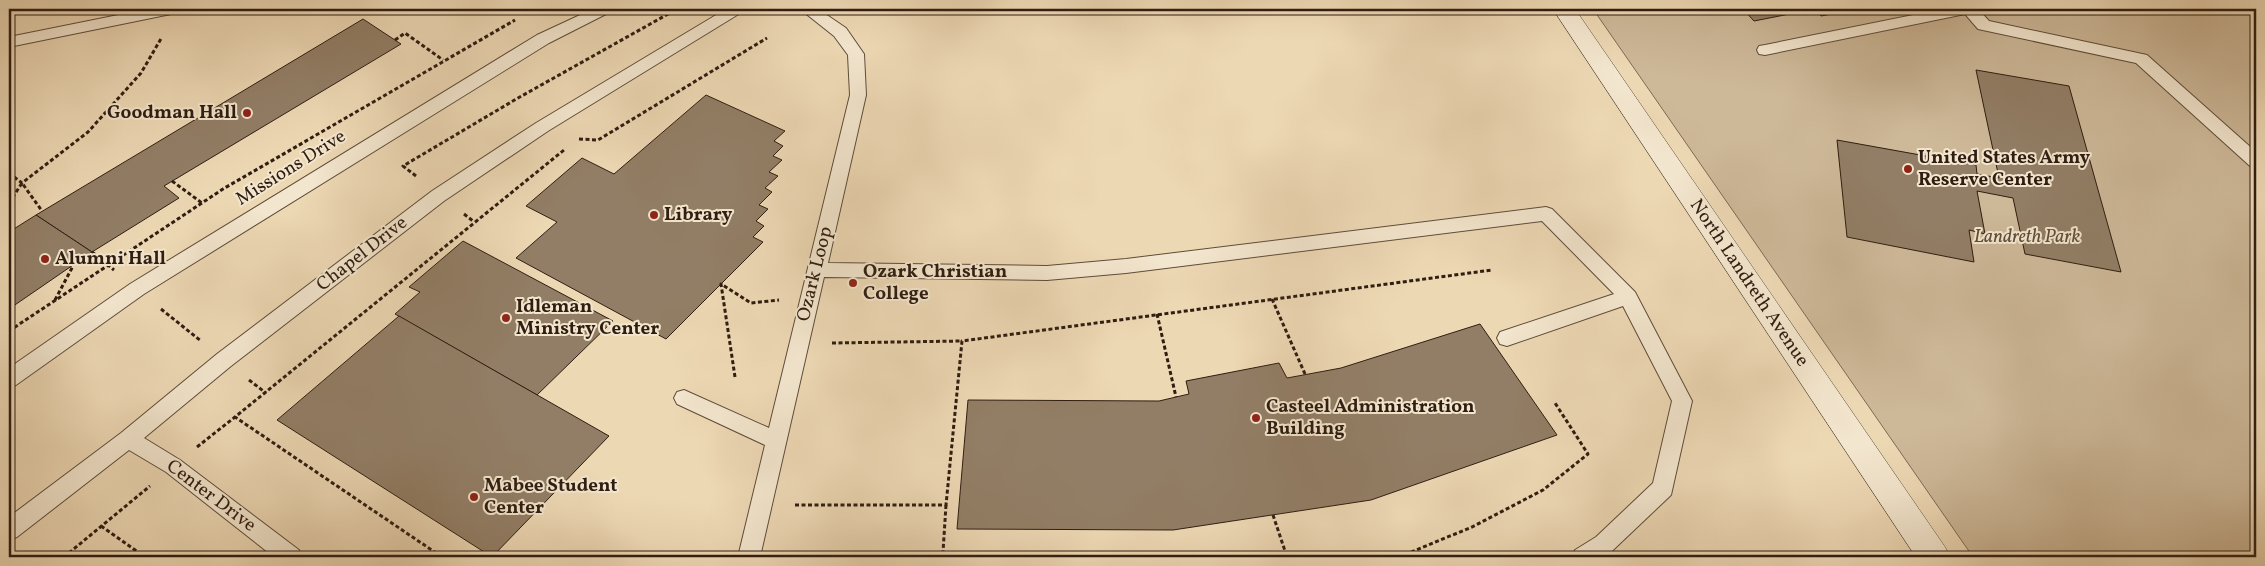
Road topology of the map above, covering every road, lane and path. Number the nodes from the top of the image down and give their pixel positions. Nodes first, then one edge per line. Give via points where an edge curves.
1 (171, 9) edge
2 (605, 9) edge
3 (737, 9) edge
4 (808, 9) edge
5 (1564, 9) edge
6 (1968, 9) edge
7 (141, 11) edge
8 (516, 20) dead end
9 (162, 35) dead end
10 (767, 38) dead end
11 (394, 40) dead end
12 (9, 42) edge
13 (1765, 50) dead end
14 (443, 60) junction
15 (578, 139) dead end
16 (570, 145) dead end
17 (2253, 155) edge
18 (9, 173) edge
19 (16, 179) junction
20 (9, 180) edge
21 (172, 182) dead end
22 (22, 183) junction
23 (9, 203) edge
24 (202, 204) junction
25 (42, 211) dead end
26 (92, 252) dead end
27 (107, 265) junction
28 (73, 266) dead end
29 (817, 270) junction
30 (1492, 270) dead end
31 (137, 289) junction
32 (810, 297) junction
33 (1628, 297) junction
34 (1272, 299) junction
35 (54, 301) junction
36 (1157, 314) junction
37 (9, 323) edge
38 (14, 327) junction
39 (9, 332) edge
40 (1507, 338) dead end
41 (962, 341) junction
42 (799, 343) junction
43 (224, 360) junction
44 (1305, 374) dead end
45 (735, 377) dead end
46 (9, 379) edge
47 (266, 393) junction
48 (1176, 397) dead end
49 (684, 398) dead end
50 (1555, 403) dead end
51 (128, 439) junction
52 (777, 441) junction
53 (762, 505) junction
54 (946, 505) junction
55 (1273, 515) dead end
56 (101, 526) dead end
57 (9, 530) edge
58 (145, 557) edge
59 (291, 557) edge
60 (442, 557) edge
61 (749, 557) edge
62 (960, 557) edge
63 (1287, 557) edge
64 (1398, 557) edge
65 (1583, 557) edge
66 (1934, 557) edge

1 - 7 lane
2 - 31 lane, Missions Drive via 543,39
3 - 43 lane, Chapel Drive via 542,127 438,196
4 - 29 lane, Ozark Loop via 840,32 856,54 858,95
5 - 66 street, North Landreth Avenue
6 - 13 lane
6 - 17 lane via 1984,25 2141,60
7 - 12 lane
8 - 14 path
9 - 22 path via 141,73 94,126
10 - 15 path via 598,140
11 - 14 path via 406,33
14 - 24 path
16 - 47 path
18 - 19 path
19 - 20 path
19 - 22 path
21 - 24 path
22 - 23 path
22 - 25 path
24 - 27 path
26 - 27 path
27 - 31 path
27 - 35 path
28 - 35 path
29 - 32 lane, Ozark Loop
29 - 33 lane via 1056,272 1546,214
30 - 34 path
31 - 43 path
31 - 46 lane, Missions Drive
32 - 42 lane, Ozark Loop
32 - 45 path via 750,302 721,284
33 - 40 lane
33 - 65 lane via 1682,401 1663,488 1604,544
34 - 36 path
34 - 44 path
35 - 38 path
36 - 41 path
36 - 48 path
37 - 38 path
38 - 39 path
41 - 42 path
41 - 54 path
42 - 52 lane, Ozark Loop
43 - 47 path
43 - 51 lane, Chapel Drive
47 - 60 path via 235,417
49 - 52 lane
50 - 64 path via 1588,454 1543,490 1472,527
51 - 57 lane, Chapel Drive
51 - 59 lane, Center Drive via 173,466
52 - 53 lane, Ozark Loop
53 - 54 path
53 - 61 lane, Ozark Loop
54 - 62 path via 943,552
55 - 63 path
56 - 58 path

